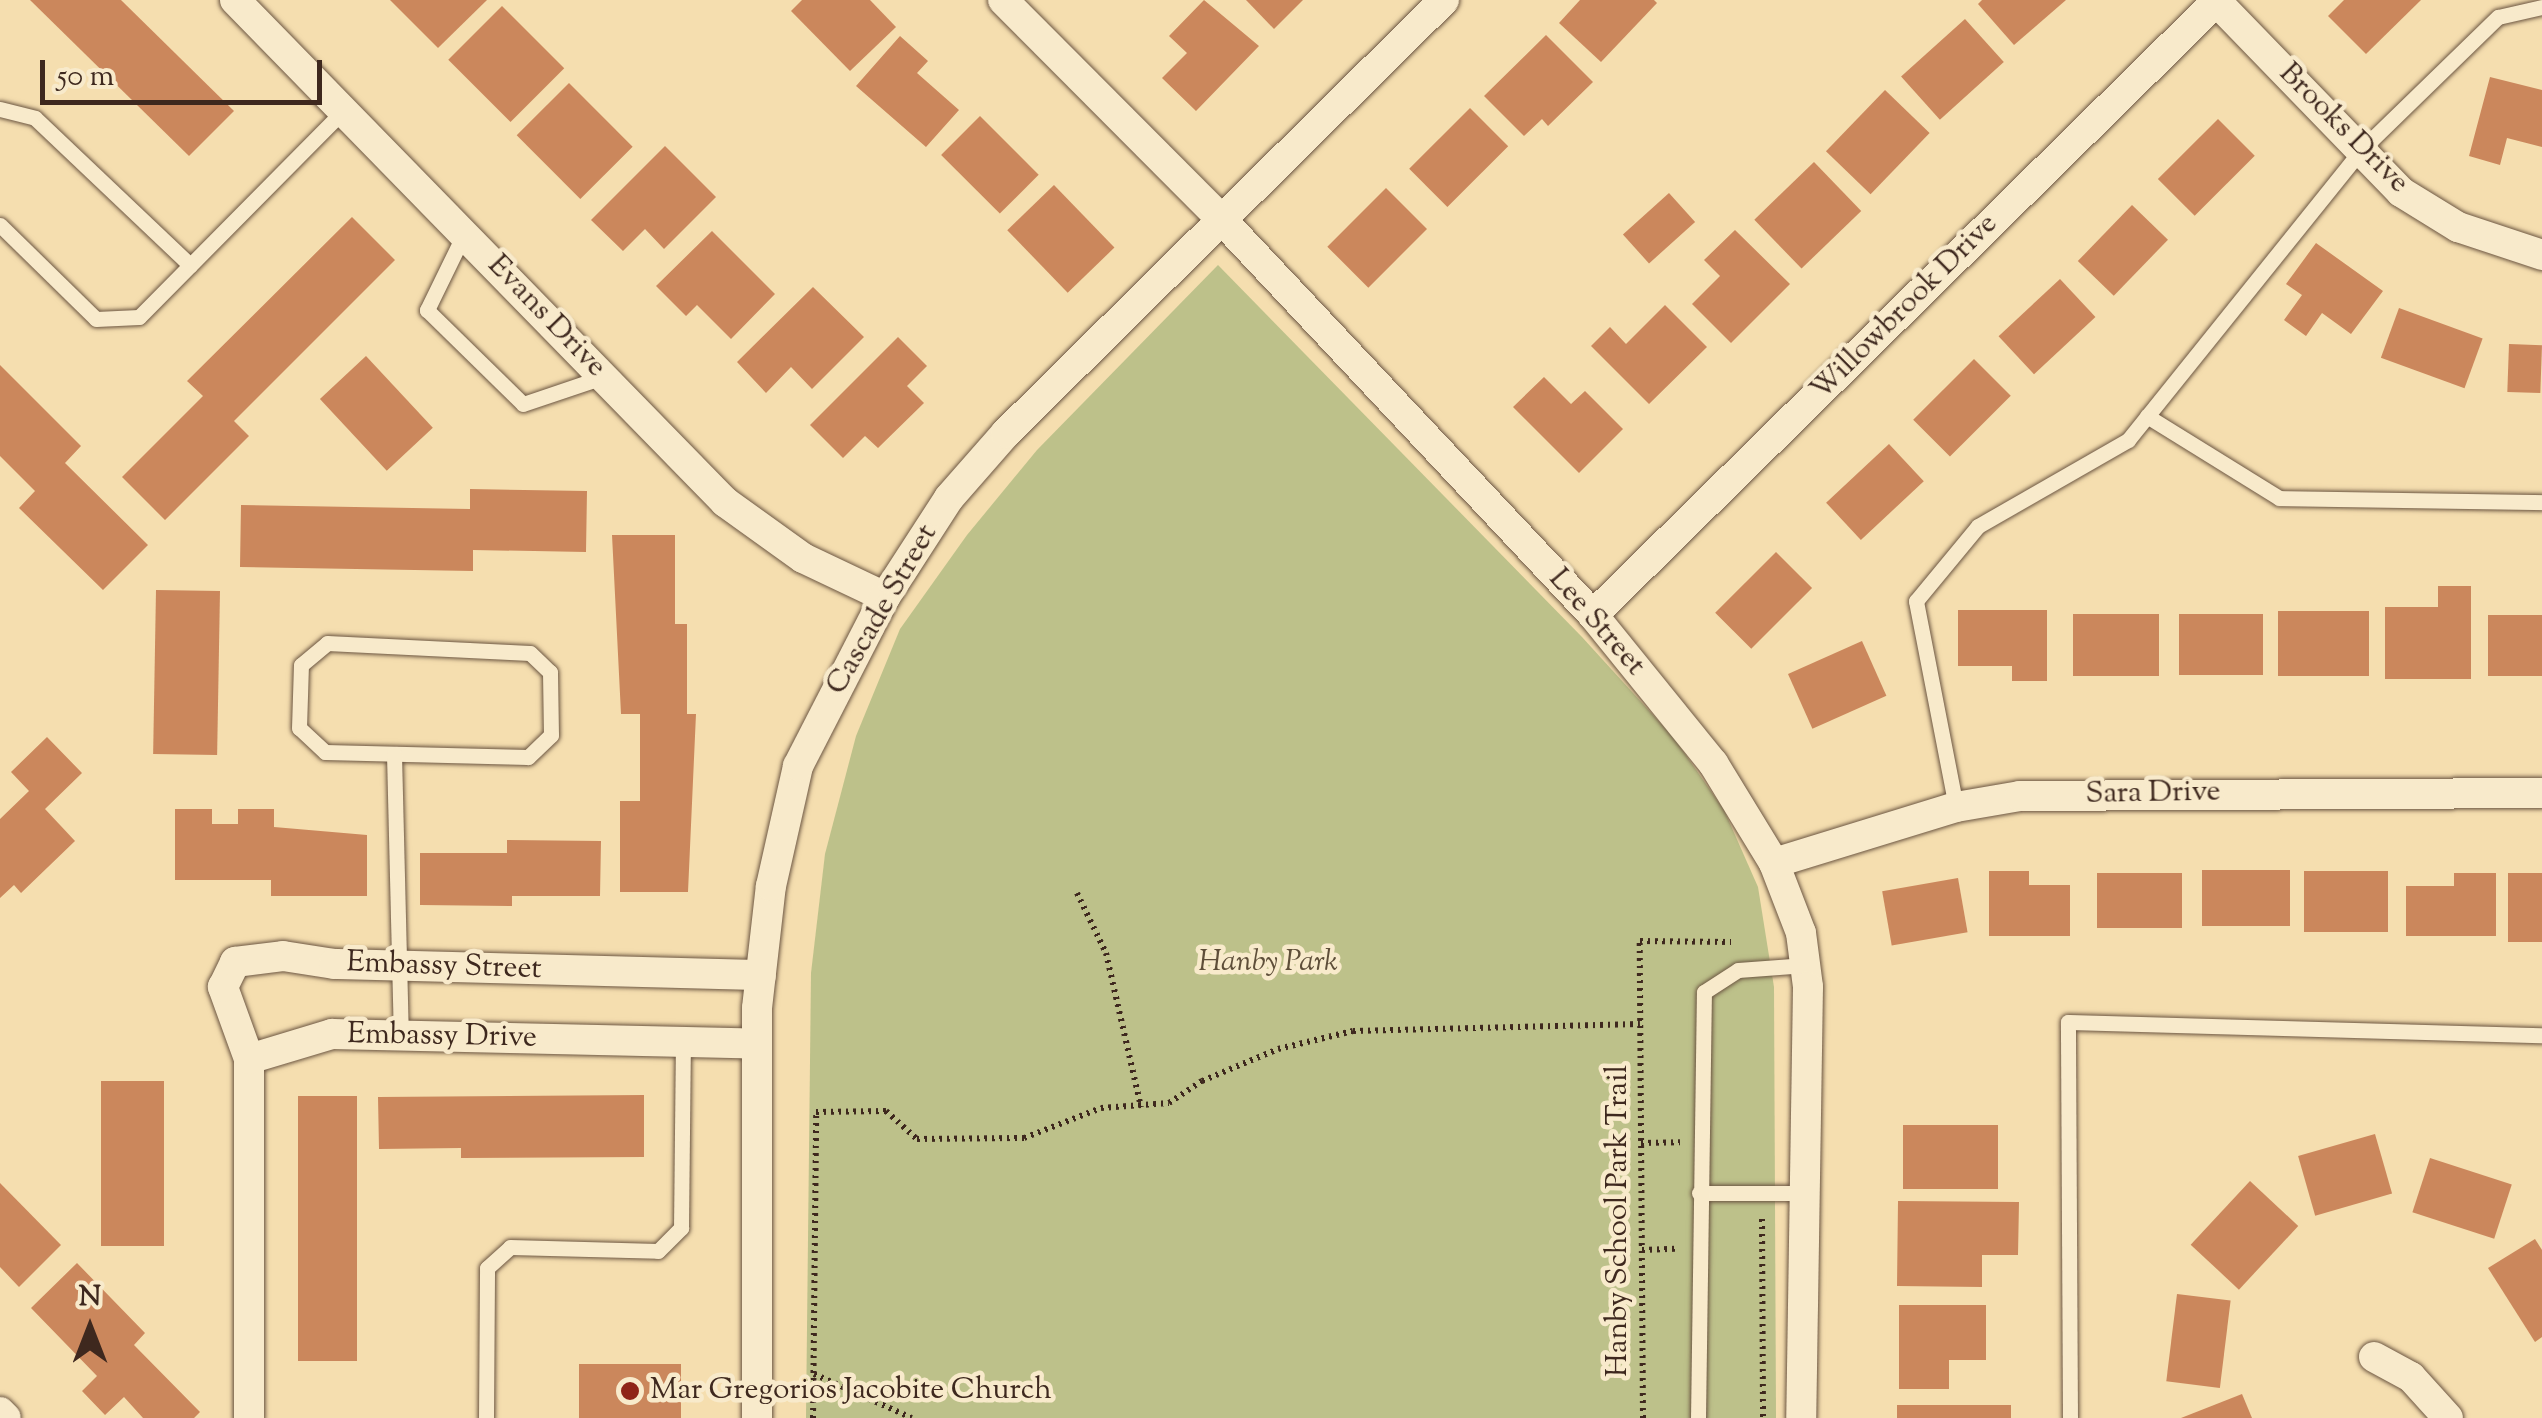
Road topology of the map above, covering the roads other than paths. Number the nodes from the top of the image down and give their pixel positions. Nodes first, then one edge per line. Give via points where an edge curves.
1 (234, 0) edge
2 (1003, 0) edge
3 (1444, 0) edge
4 (2217, 1) edge
5 (2542, 7) edge
6 (0, 109) edge
7 (344, 110) junction
8 (2361, 150) junction
9 (1224, 222) junction
10 (0, 225) edge
11 (465, 232) junction
12 (2542, 255) edge
13 (190, 266) junction
14 (604, 377) junction
15 (2147, 416) junction
16 (2542, 502) edge
17 (885, 596) junction
18 (1593, 616) junction
19 (394, 754) junction
20 (2542, 793) edge
21 (1956, 807) junction
22 (1774, 863) junction
23 (1806, 965) junction
24 (399, 966) junction
25 (761, 975) junction
26 (2542, 1035) edge
27 (401, 1036) junction
28 (683, 1042) junction
29 (757, 1044) junction
30 (249, 1059) junction
31 (1699, 1192) junction
32 (1804, 1192) junction
33 (2374, 1357) dead end
34 (0, 1412) edge
35 (6, 1418) edge
36 (250, 1418) edge
37 (486, 1418) edge
38 (757, 1418) edge
39 (1698, 1418) edge
40 (1801, 1418) edge
41 (2070, 1418) edge
42 (2448, 1418) edge

1 - 7 street, Evans Drive
2 - 9 street, Lee Street
3 - 9 street, Cascade Street
4 - 8 street, Brooks Drive
4 - 18 street, Willowbrook Drive
5 - 8 lane via 2498,17
6 - 13 lane via 35,118
7 - 11 street, Evans Drive
7 - 13 lane
8 - 12 street, Brooks Drive via 2400,192 2458,226
8 - 15 lane
9 - 17 street, Cascade Street via 1006,433 949,498
9 - 18 street, Lee Street
10 - 13 lane via 96,319 139,318
11 - 14 street, Evans Drive
11 - 14 lane via 427,310 524,404
14 - 17 street, Evans Drive via 725,502 803,558
15 - 16 lane via 2280,498
15 - 21 lane via 2128,440 1978,526 1916,601
17 - 25 street, Cascade Street via 798,766 771,886
18 - 22 street, Lee Street via 1714,762
19 - 19 lane via 324,752 299,728 301,665 327,643 530,653 550,672 551,735 528,757
19 - 24 lane
20 - 21 street, Sara Drive via 2020,796
21 - 22 street, Sara Drive
22 - 23 street, Lee Street
23 - 31 lane via 1738,970 1704,992
23 - 32 street, Lee Street
24 - 25 street, Embassy Street
24 - 27 lane
24 - 30 street, Embassy Street via 283,956 235,962 223,987
25 - 29 street, Cascade Street
26 - 41 lane via 2068,1022
27 - 28 street, Embassy Drive
27 - 30 street, Embassy Drive via 332,1034
28 - 29 street, Embassy Drive
28 - 37 lane via 681,1228 658,1252 510,1247 487,1268
29 - 38 street, Cascade Street
30 - 36 street
31 - 32 lane
31 - 39 lane
32 - 40 street, Lee Street
33 - 42 street via 2411,1377
34 - 35 street

